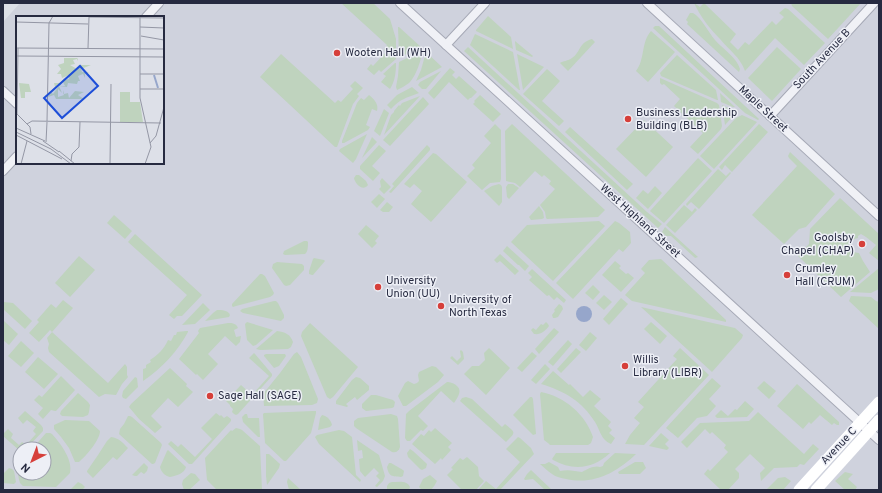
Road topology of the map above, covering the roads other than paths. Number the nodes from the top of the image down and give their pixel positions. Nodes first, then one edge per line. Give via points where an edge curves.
1 (159, 3) edge
2 (400, 3) edge
3 (485, 3) edge
4 (647, 3) edge
5 (874, 3) edge
6 (147, 16) edge
7 (446, 45) junction
8 (3, 91) edge
9 (16, 103) edge
10 (770, 116) junction
11 (16, 157) edge
12 (3, 170) edge
13 (879, 216) edge
14 (879, 402) edge
15 (879, 420) edge
16 (861, 423) junction
17 (869, 431) junction
18 (879, 440) edge
19 (799, 490) edge
20 (816, 490) edge

1 - 6 street
2 - 7 street, West Highland Street
3 - 7 street
4 - 10 street, Maple Street
5 - 10 street, South Avenue B
7 - 16 street, West Highland Street
8 - 9 street
10 - 13 street, Maple Street
11 - 12 street
14 - 16 street, Avenue C
15 - 17 street, Avenue C
16 - 17 street, West Highland Street
16 - 19 street, Avenue C
17 - 18 street, West Highland Street
17 - 20 street, Avenue C

